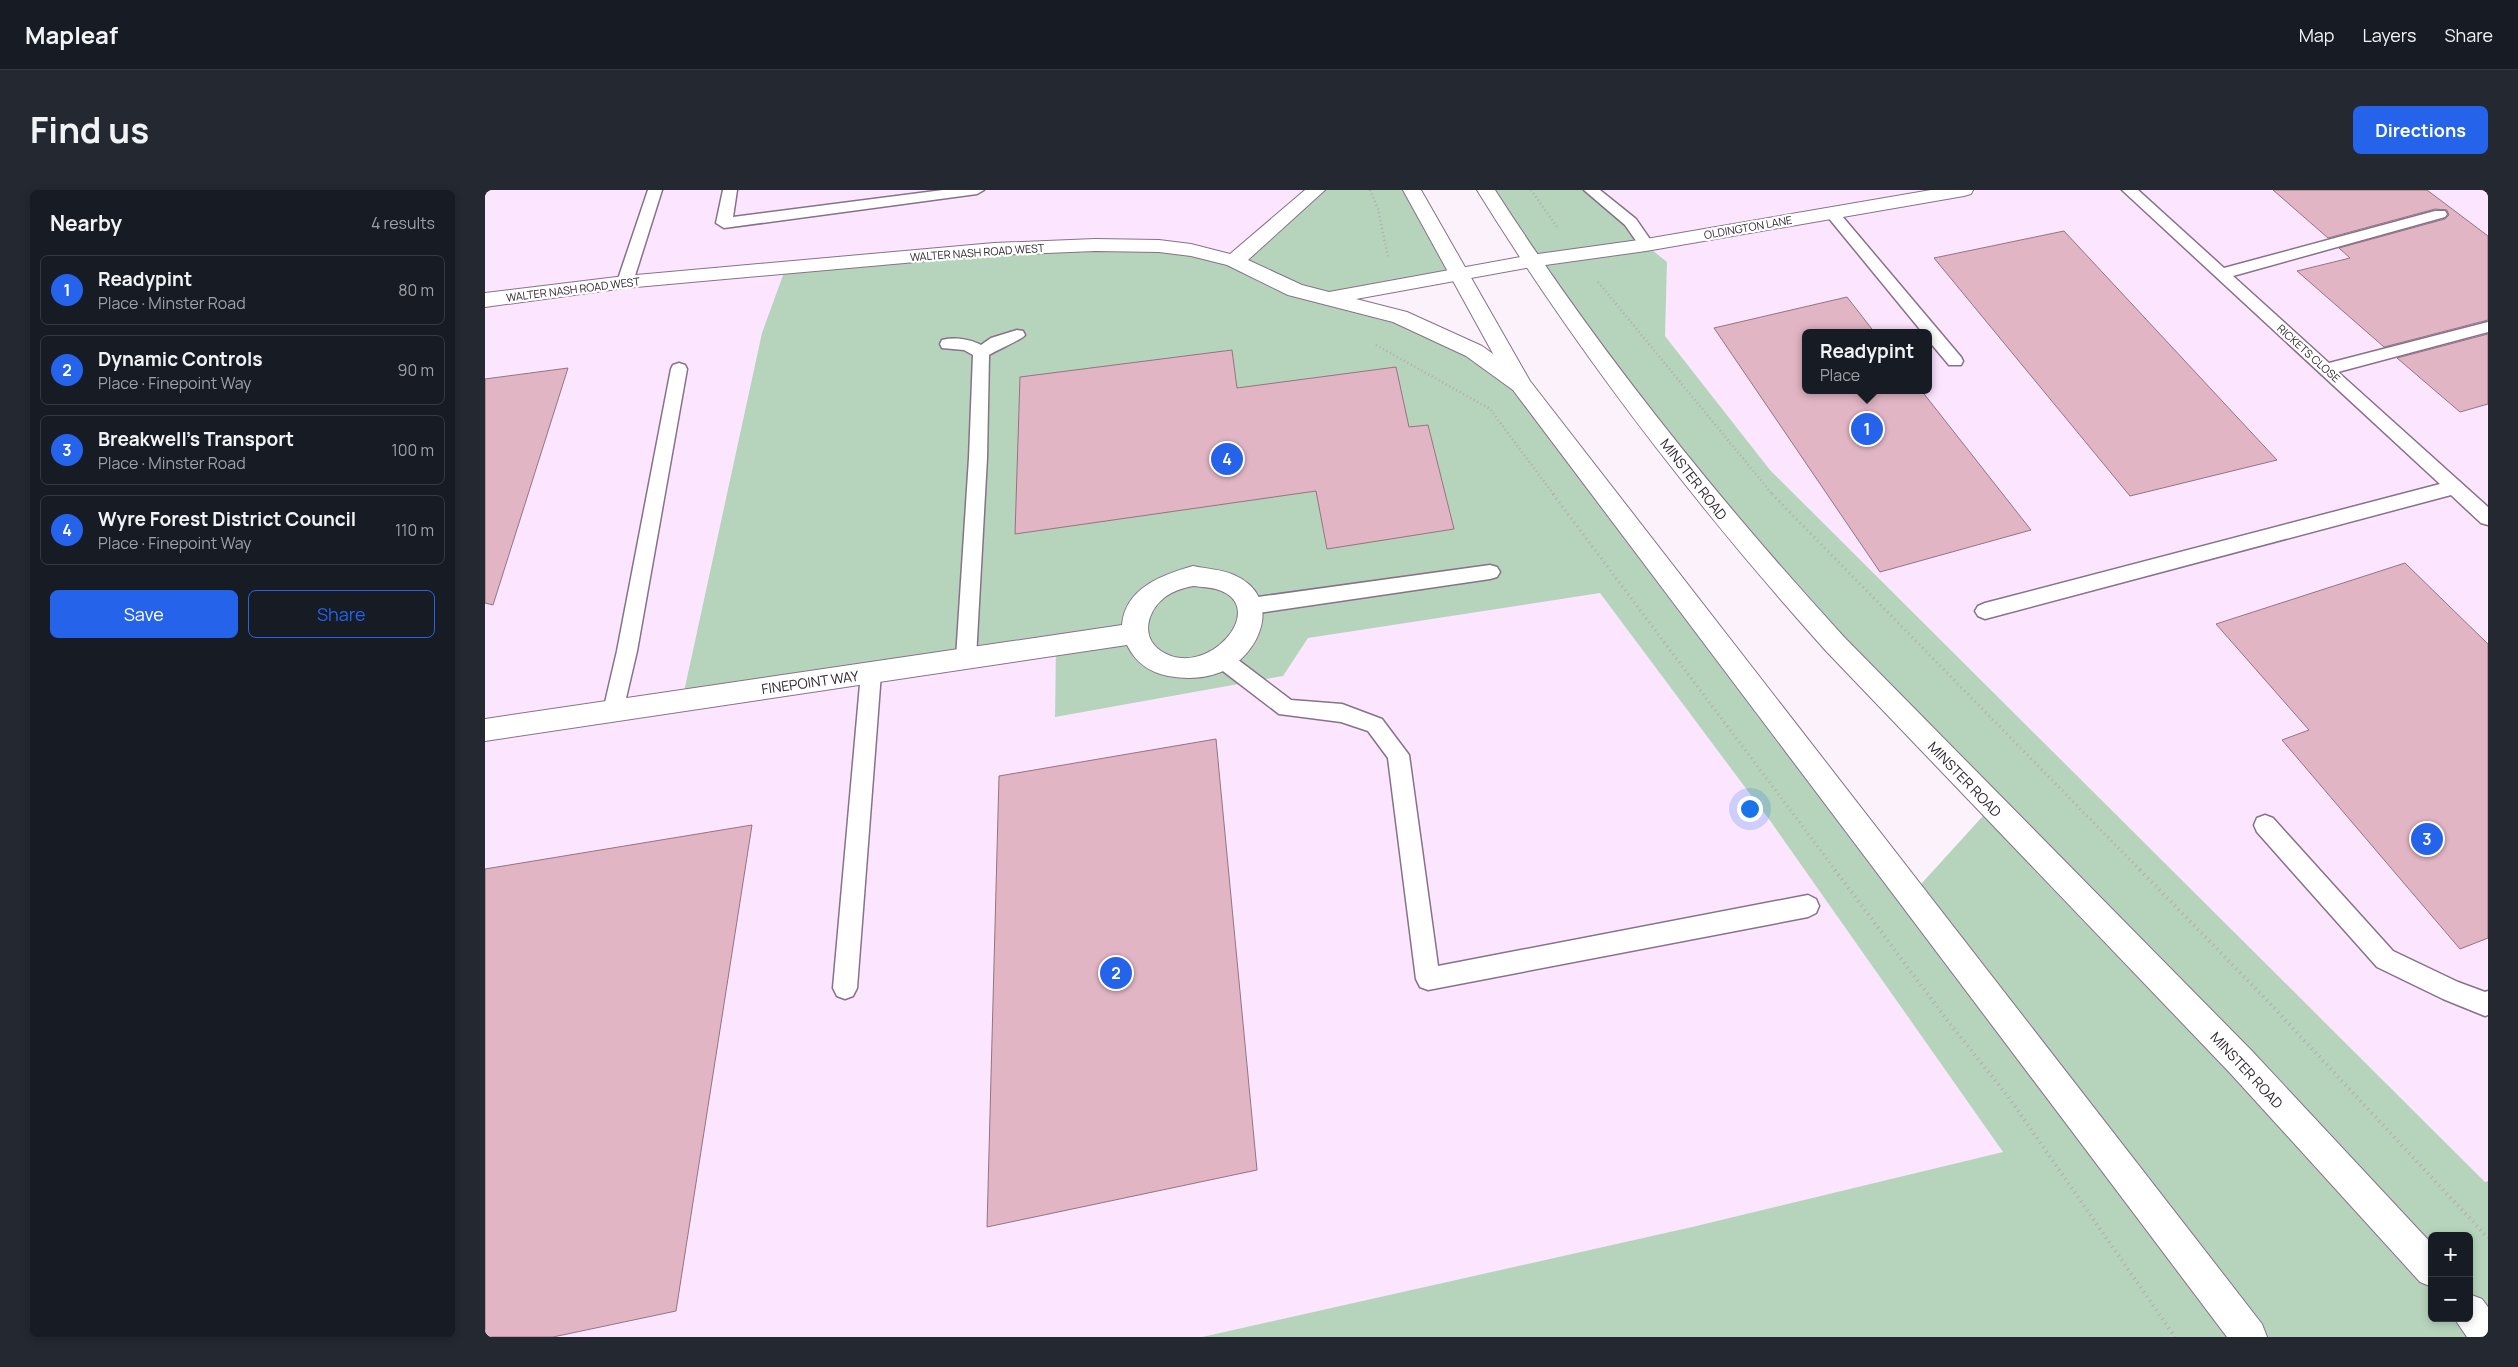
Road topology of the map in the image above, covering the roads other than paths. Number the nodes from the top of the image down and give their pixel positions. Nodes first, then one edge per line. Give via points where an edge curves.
1 (655, 190) edge
2 (730, 190) edge
3 (977, 190) edge
4 (1316, 190) edge
5 (1412, 190) edge
6 (1486, 190) edge
7 (1591, 190) edge
8 (1964, 190) edge
9 (2129, 190) edge
10 (1832, 213) junction
11 (2440, 214) dead end
12 (1646, 245) junction
13 (1234, 261) junction
14 (1531, 261) junction
15 (1459, 274) junction
16 (2222, 274) junction
17 (625, 282) junction
18 (1325, 298) junction
19 (485, 300) edge
20 (2488, 327) edge
21 (1928, 329) edge
22 (1932, 333) edge
23 (1017, 336) dead end
24 (948, 344) dead end
25 (981, 353) junction
26 (1955, 361) dead end
27 (2328, 369) junction
28 (679, 370) dead end
29 (1521, 385) junction
30 (2455, 487) junction
31 (2488, 518) edge
32 (1490, 572) dead end
33 (1251, 606) junction
34 (1985, 611) dead end
35 (1134, 634) junction
36 (966, 658) junction
37 (1222, 659) junction
38 (871, 672) junction
39 (613, 711) junction
40 (485, 730) edge
41 (2265, 825) dead end
42 (1808, 906) dead end
43 (845, 988) dead end
44 (2488, 1003) edge
45 (2428, 1266) edge
46 (2473, 1311) edge
47 (2473, 1317) edge
48 (2488, 1325) edge
49 (2488, 1334) edge
50 (2249, 1337) edge

1 - 17 lane
2 - 3 lane via 724,223
4 - 13 street
5 - 15 street
6 - 14 street, MINSTER ROAD
7 - 12 lane via 1631,222
8 - 10 street, OLDINGTON LANE
9 - 16 lane, RICKETS CLOSE
10 - 12 street, OLDINGTON LANE
10 - 21 lane
11 - 16 lane
12 - 14 street, OLDINGTON LANE
13 - 17 street, WALTER NASH ROAD WEST via 1175,248 1095,244 995,249
13 - 18 street, WALTER NASH ROAD WEST via 1295,290
14 - 15 street, OLDINGTON LANE
14 - 45 street, MINSTER ROAD via 1568,316 1693,480 1786,591 2241,1062
15 - 18 street, WALTER NASH ROAD WEST
15 - 29 street
16 - 27 lane, RICKETS CLOSE
17 - 19 street, WALTER NASH ROAD WEST
18 - 29 street via 1409,321 1474,351
20 - 27 lane
22 - 26 lane
23 - 25 lane via 997,342
24 - 25 lane via 968,345
25 - 36 lane via 978,467
27 - 30 lane, RICKETS CLOSE
28 - 39 lane
29 - 50 street
30 - 31 lane, RICKETS CLOSE
30 - 34 lane
32 - 33 lane
33 - 35 street via 1243,593 1230,582 1193,576 1173,581 1155,591 1142,604 1135,619
33 - 37 street via 1247,635
35 - 36 street, FINEPOINT WAY
35 - 37 street via 1140,648 1151,660 1167,666 1204,666
36 - 38 street, FINEPOINT WAY
37 - 42 lane via 1287,708 1342,712 1375,725 1397,755 1428,978
38 - 39 street, FINEPOINT WAY
38 - 43 lane
39 - 40 street, FINEPOINT WAY
41 - 44 lane via 2385,959 2451,991
46 - 48 lane
47 - 49 street

